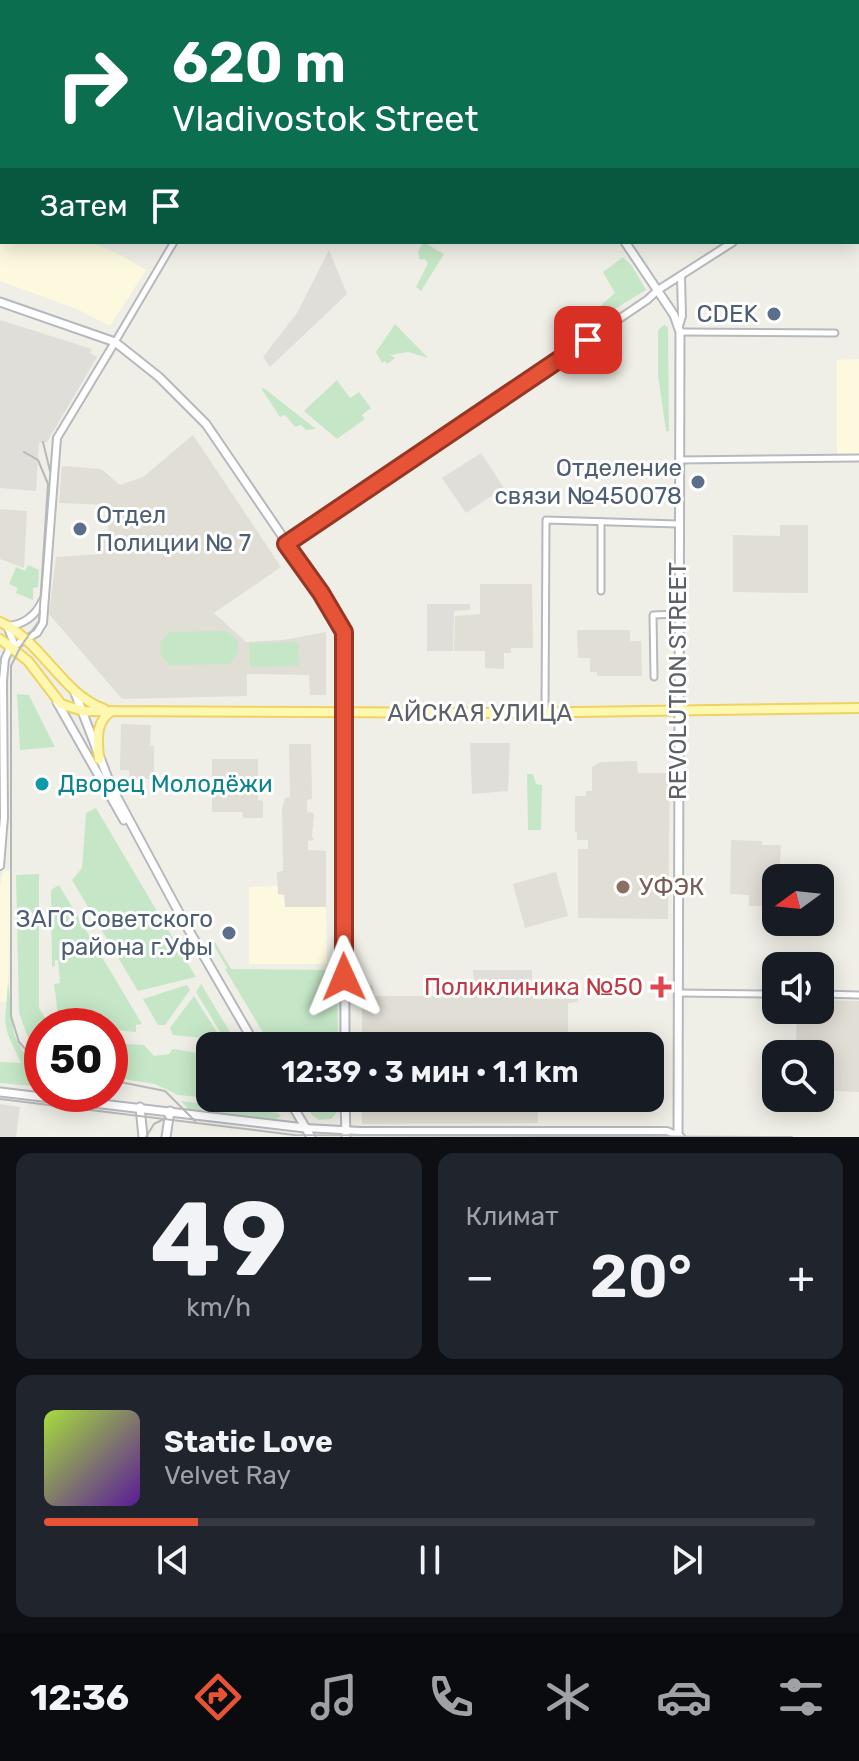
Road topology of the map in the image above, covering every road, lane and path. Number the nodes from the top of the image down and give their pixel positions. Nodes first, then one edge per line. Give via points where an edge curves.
1 (173, 244) edge
2 (626, 244) edge
3 (730, 244) edge
4 (681, 276) junction
5 (658, 290) junction
6 (0, 302) edge
7 (679, 329) junction
8 (835, 333) dead end
9 (115, 342) junction
10 (859, 458) edge
11 (678, 460) junction
12 (601, 522) junction
13 (678, 524) junction
14 (286, 544) junction
15 (601, 591) dead end
16 (46, 593) junction
17 (678, 614) junction
18 (4, 624) edge
19 (0, 639) edge
20 (25, 640) junction
21 (12, 647) junction
22 (654, 677) dead end
23 (71, 686) junction
24 (49, 689) junction
25 (55, 699) junction
26 (859, 708) edge
27 (83, 711) junction
28 (112, 711) junction
29 (344, 711) junction
30 (678, 711) junction
31 (545, 713) junction
32 (99, 759) junction
33 (147, 855) junction
34 (0, 866) edge
35 (678, 993) junction
36 (762, 994) edge
37 (834, 994) edge
38 (859, 995) edge
39 (248, 1032) edge
40 (345, 1032) edge
41 (0, 1092) edge
42 (140, 1107) junction
43 (170, 1111) junction
44 (296, 1112) edge
45 (345, 1112) edge
46 (305, 1128) junction
47 (346, 1134) edge
48 (143, 1137) edge
49 (166, 1137) edge
50 (311, 1137) edge
51 (678, 1137) edge

1 - 9 street
2 - 5 main road
3 - 4 street
4 - 5 street
4 - 7 street
5 - 7 main road
5 - 14 street
6 - 9 main road
7 - 8 street
7 - 11 main road, REVOLUTION STREET
9 - 14 main road via 198,414
9 - 16 street via 57,438
10 - 11 street
11 - 13 main road, REVOLUTION STREET
12 - 13 street
12 - 15 street
12 - 31 street via 546,520
13 - 17 main road, REVOLUTION STREET
14 - 29 main road via 344,632
16 - 18 street via 22,623
16 - 20 street via 42,627
17 - 22 street via 653,615
17 - 30 main road, REVOLUTION STREET
18 - 20 main road
18 - 21 street
19 - 21 main road
20 - 21 street
20 - 23 main road
21 - 24 main road
21 - 34 street via 3,680
23 - 24 main road via 56,680
23 - 27 main road
23 - 28 main road via 91,704
24 - 25 main road
25 - 27 main road, АЙСКАЯ УЛИЦА
25 - 33 main road
26 - 30 main road, АЙСКАЯ УЛИЦА
27 - 28 main road, АЙСКАЯ УЛИЦА
27 - 32 main road
28 - 29 main road, АЙСКАЯ УЛИЦА
28 - 32 main road via 100,723
29 - 31 main road, АЙСКАЯ УЛИЦА
29 - 40 main road
30 - 31 main road, АЙСКАЯ УЛИЦА
30 - 35 main road, REVOLUTION STREET
32 - 33 main road
33 - 39 main road
35 - 36 street
35 - 51 main road, REVOLUTION STREET
37 - 38 street
41 - 42 main road
42 - 43 main road
42 - 48 main road
43 - 46 main road
43 - 49 main road
44 - 46 main road
45 - 47 main road
46 - 47 street
46 - 50 main road
47 - 51 street via 667,1131

